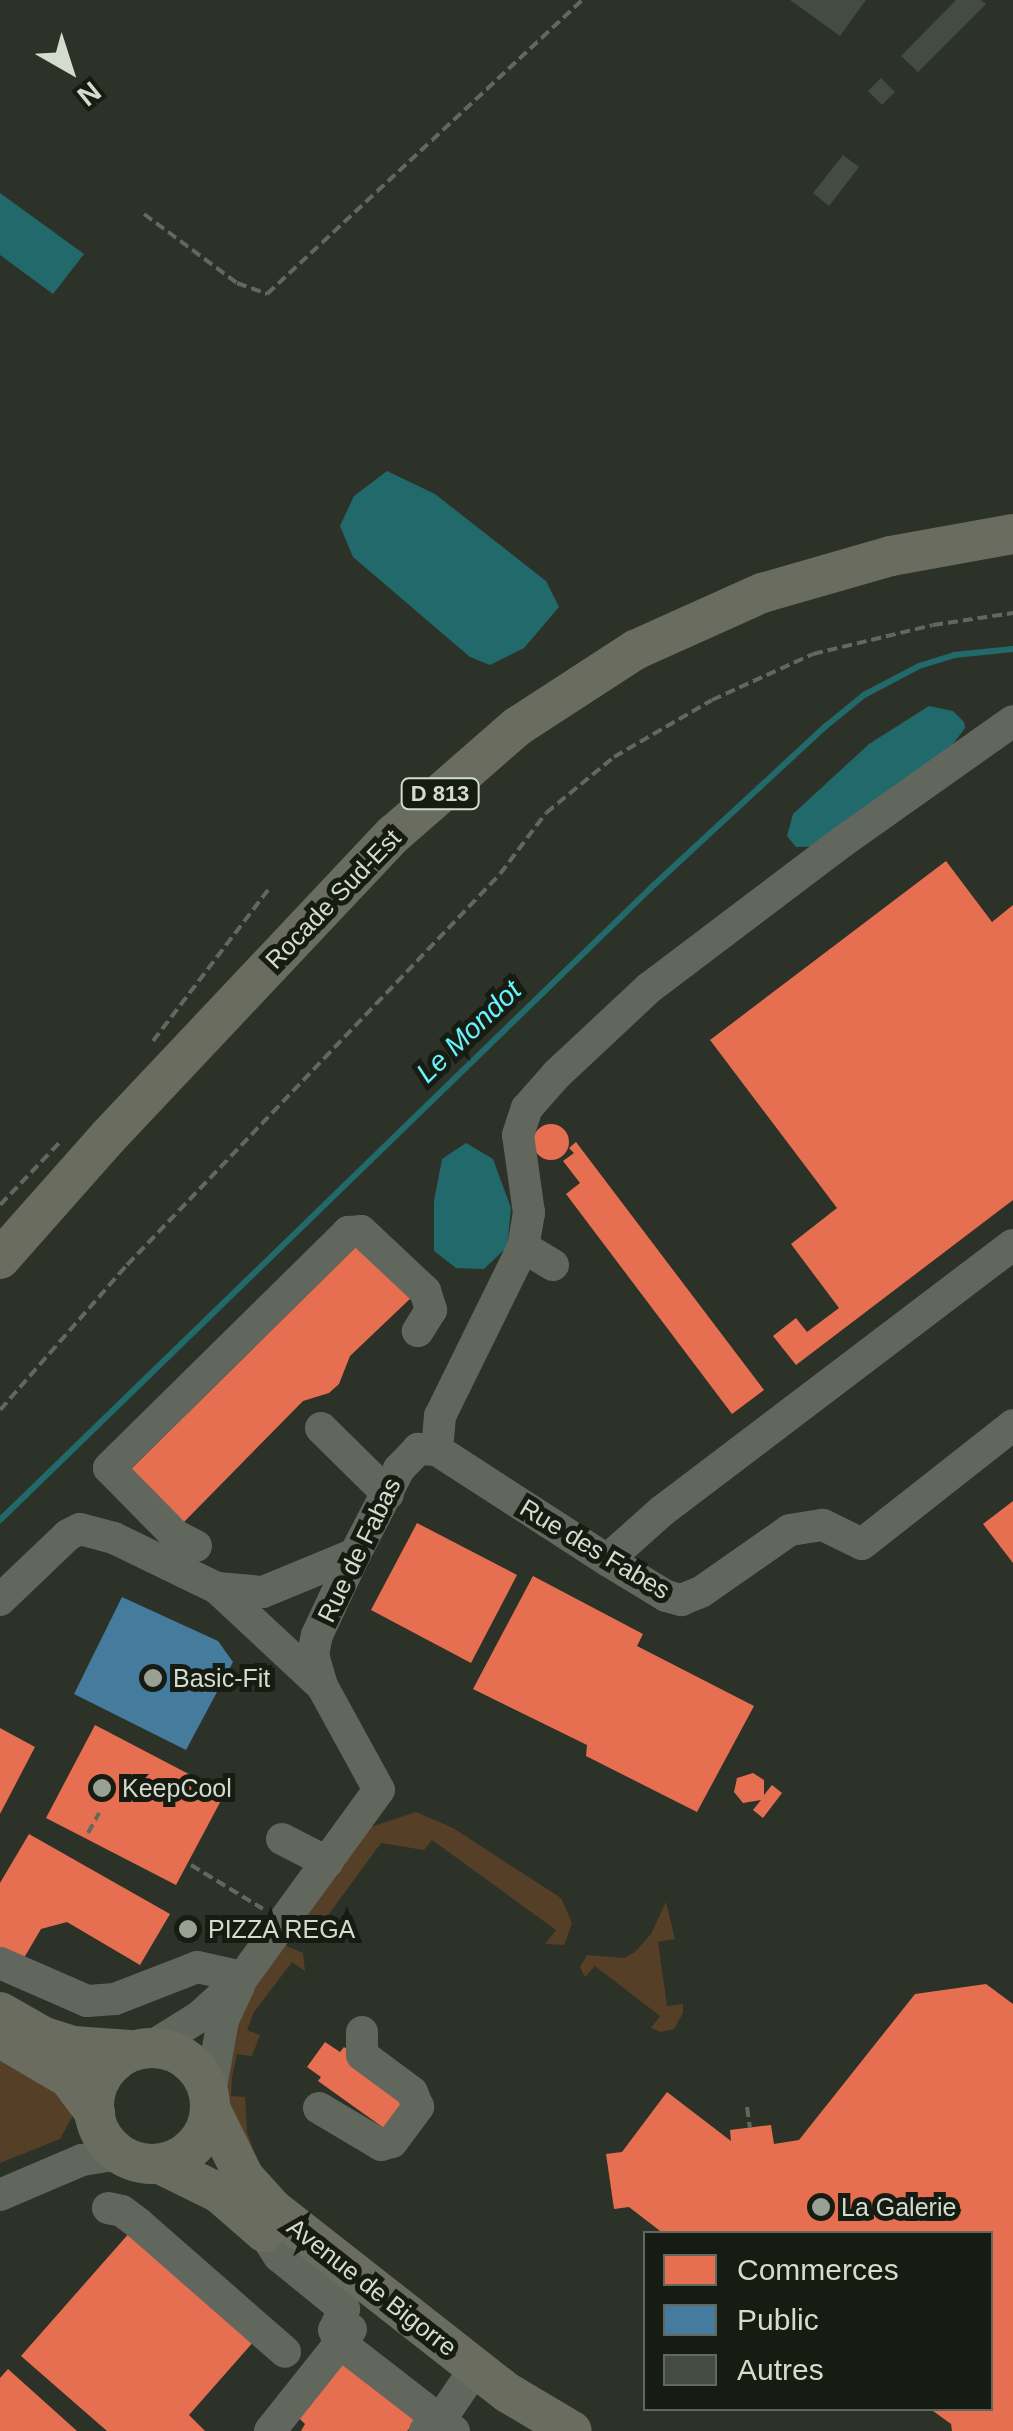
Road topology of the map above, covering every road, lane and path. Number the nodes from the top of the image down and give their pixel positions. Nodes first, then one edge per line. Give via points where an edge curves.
1 (582, 0) edge
2 (144, 214) dead end
3 (1013, 534) edge
4 (1013, 613) edge
5 (1013, 721) edge
6 (268, 890) dead end
7 (149, 1046) dead end
8 (68, 1133) dead end
9 (0, 1205) edge
10 (1013, 1245) edge
11 (523, 1248) junction
12 (0, 1259) edge
13 (553, 1265) dead end
14 (418, 1331) dead end
15 (0, 1410) edge
16 (1013, 1426) edge
17 (321, 1428) dead end
18 (437, 1450) junction
19 (388, 1494) junction
20 (196, 1546) dead end
21 (355, 1554) junction
22 (607, 1560) junction
23 (217, 1588) junction
24 (0, 1600) edge
25 (322, 1686) junction
26 (98, 1813) dead end
27 (88, 1833) dead end
28 (282, 1839) dead end
29 (327, 1862) junction
30 (192, 1865) dead end
31 (271, 1914) dead end
32 (0, 1963) edge
33 (243, 1977) junction
34 (0, 2012) edge
35 (362, 2032) dead end
36 (0, 2036) edge
37 (140, 2049) junction
38 (209, 2103) junction
39 (747, 2108) dead end
40 (325, 2113) dead end
41 (94, 2115) junction
42 (750, 2128) dead end
43 (119, 2154) junction
44 (160, 2164) junction
45 (0, 2180) edge
46 (0, 2194) edge
47 (108, 2208) dead end
48 (262, 2230) junction
49 (366, 2312) junction
50 (340, 2342) junction
51 (285, 2352) dead end
52 (464, 2385) junction
53 (440, 2427) edge
54 (270, 2431) edge
55 (524, 2431) edge
56 (572, 2431) edge

1 - 2 path via 267,294 237,283
3 - 12 main road, Rocade Sud-Est / D 813 via 890,556 762,593 635,650 518,726 394,834
4 - 15 path via 812,654 712,700 614,757 546,813 500,874 127,1265
5 - 11 street via 650,988 556,1074 527,1108 518,1135 529,1213
6 - 7 path
8 - 9 path
10 - 22 street
11 - 13 street
11 - 18 street via 440,1416
14 - 20 street via 431,1310 425,1292 361,1231 348,1232 109,1468 176,1536
16 - 22 street, Rue des Fabes via 862,1544 823,1526 790,1530 681,1600
17 - 19 street
18 - 19 street, Rue de Fabas via 429,1446 411,1454
18 - 22 street, Rue des Fabes
19 - 21 street, Rue de Fabas
21 - 23 street via 263,1592
21 - 25 street, Rue de Fabas via 316,1635
23 - 24 street via 114,1538 80,1529
23 - 25 street
25 - 29 street, Rue de Fabas via 378,1790
26 - 27 path
28 - 29 street
29 - 33 street, Rue de Fabas
30 - 31 path
32 - 33 street via 87,2001 115,1999 197,1967
33 - 37 street, Rue de Fabas via 199,2017
33 - 38 street, Rue de Fabas via 223,2020
34 - 37 main road via 73,2046
35 - 40 street via 362,2055 417,2097 418,2107 398,2136 382,2145
36 - 41 main road via 68,2078
37 - 38 main road via 185,2059
37 - 41 main road via 101,2079
38 - 44 main road via 200,2139
38 - 56 main road, Avenue de Bigorre via 244,2176 272,2210 508,2393
39 - 42 path
41 - 43 main road
41 - 45 street via 80,2140
43 - 44 main road
43 - 46 street via 82,2160
44 - 48 main road, Avenue de Bigorre via 219,2193
47 - 51 street via 139,2224
48 - 49 main road, Avenue de Bigorre
48 - 50 street via 279,2256 344,2309 334,2330
49 - 50 street
49 - 52 main road, Avenue de Bigorre
50 - 53 street
50 - 54 street
52 - 53 street
52 - 55 main road, Avenue de Bigorre

